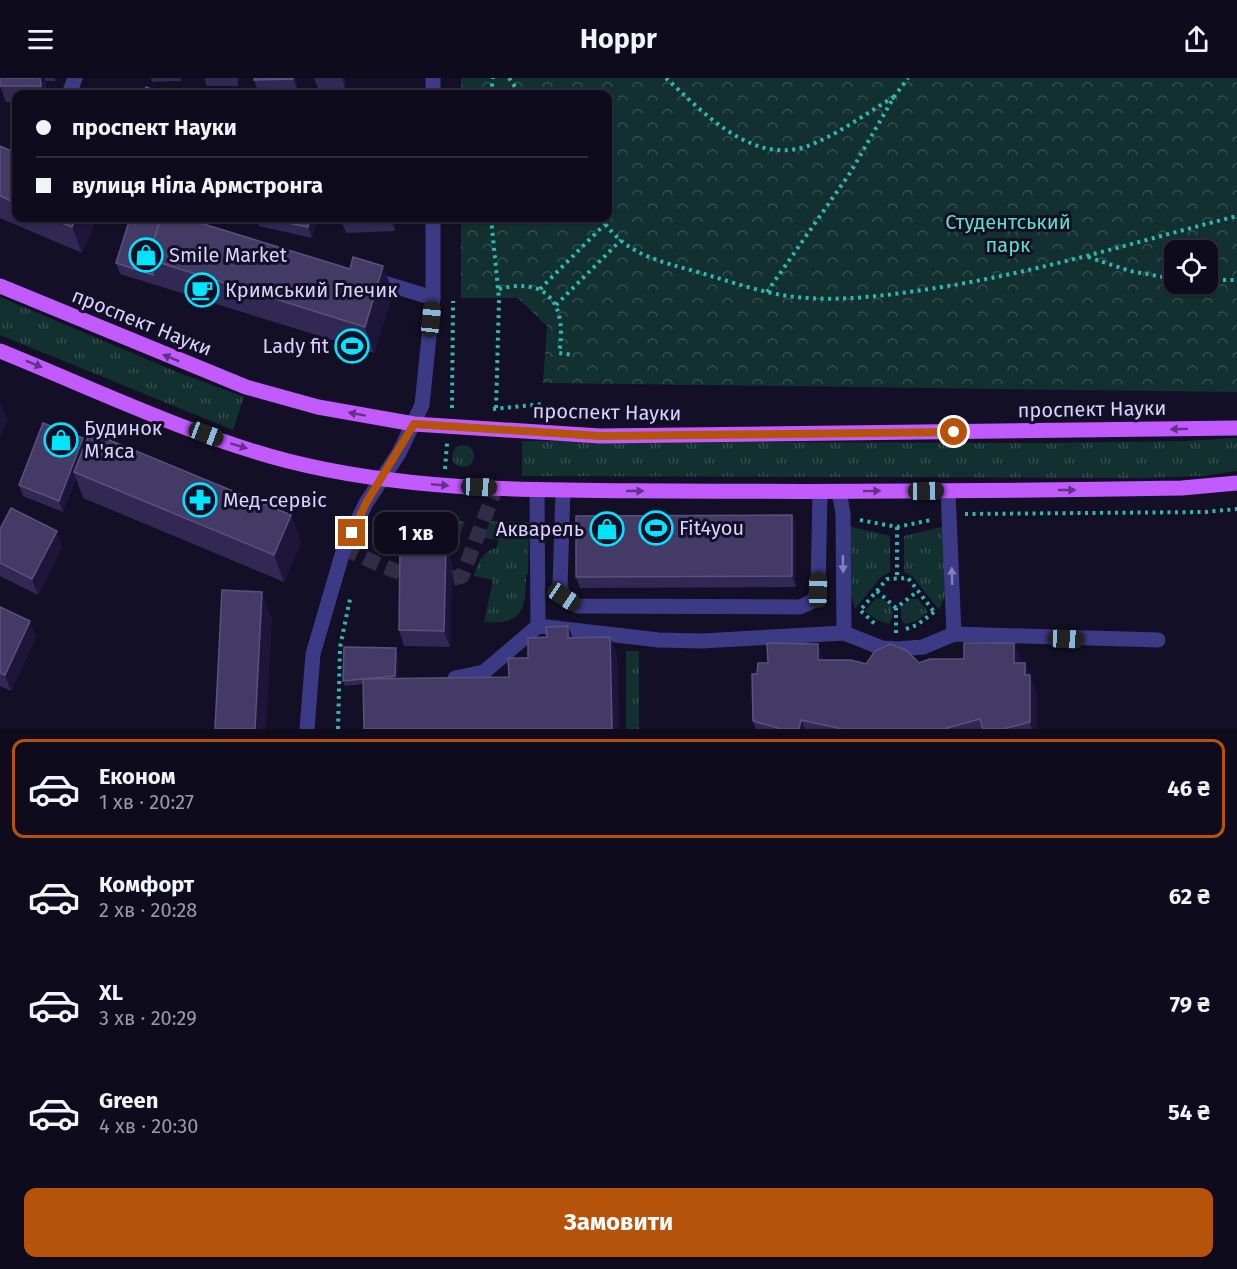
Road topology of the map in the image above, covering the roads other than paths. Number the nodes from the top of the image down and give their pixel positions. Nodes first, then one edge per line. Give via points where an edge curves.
1 (433, 222) edge
2 (356, 274) edge
3 (0, 286) edge
4 (433, 298) junction
5 (0, 351) edge
6 (414, 424) junction
7 (1237, 428) edge
8 (382, 479) junction
9 (1237, 483) edge
10 (537, 489) junction
11 (563, 490) junction
12 (948, 490) junction
13 (820, 492) junction
14 (839, 492) junction
15 (538, 626) junction
16 (844, 633) junction
17 (954, 634) junction
18 (1158, 640) dead end
19 (455, 678) edge
20 (307, 729) edge

1 - 4 street
2 - 4 street
6 -> 3 main road, проспект Науки via 318,407 246,387
4 - 6 street via 422,405
5 -> 8 main road via 227,442 289,461
7 -> 6 main road, проспект Науки via 600,436
6 - 8 street
8 -> 10 main road
8 - 20 street via 344,548 313,654
12 -> 9 main road via 1171,489
10 - 11 main road
10 - 15 street
11 -> 13 main road
11 - 13 street via 560,586 564,597 578,606 800,607 813,601 818,590
14 -> 12 main road
17 -> 12 street
13 - 14 main road
14 -> 16 street via 843,513
15 - 16 street via 702,641
15 - 19 street via 484,672
16 - 17 street via 882,648 897,649 923,646
17 - 18 street

